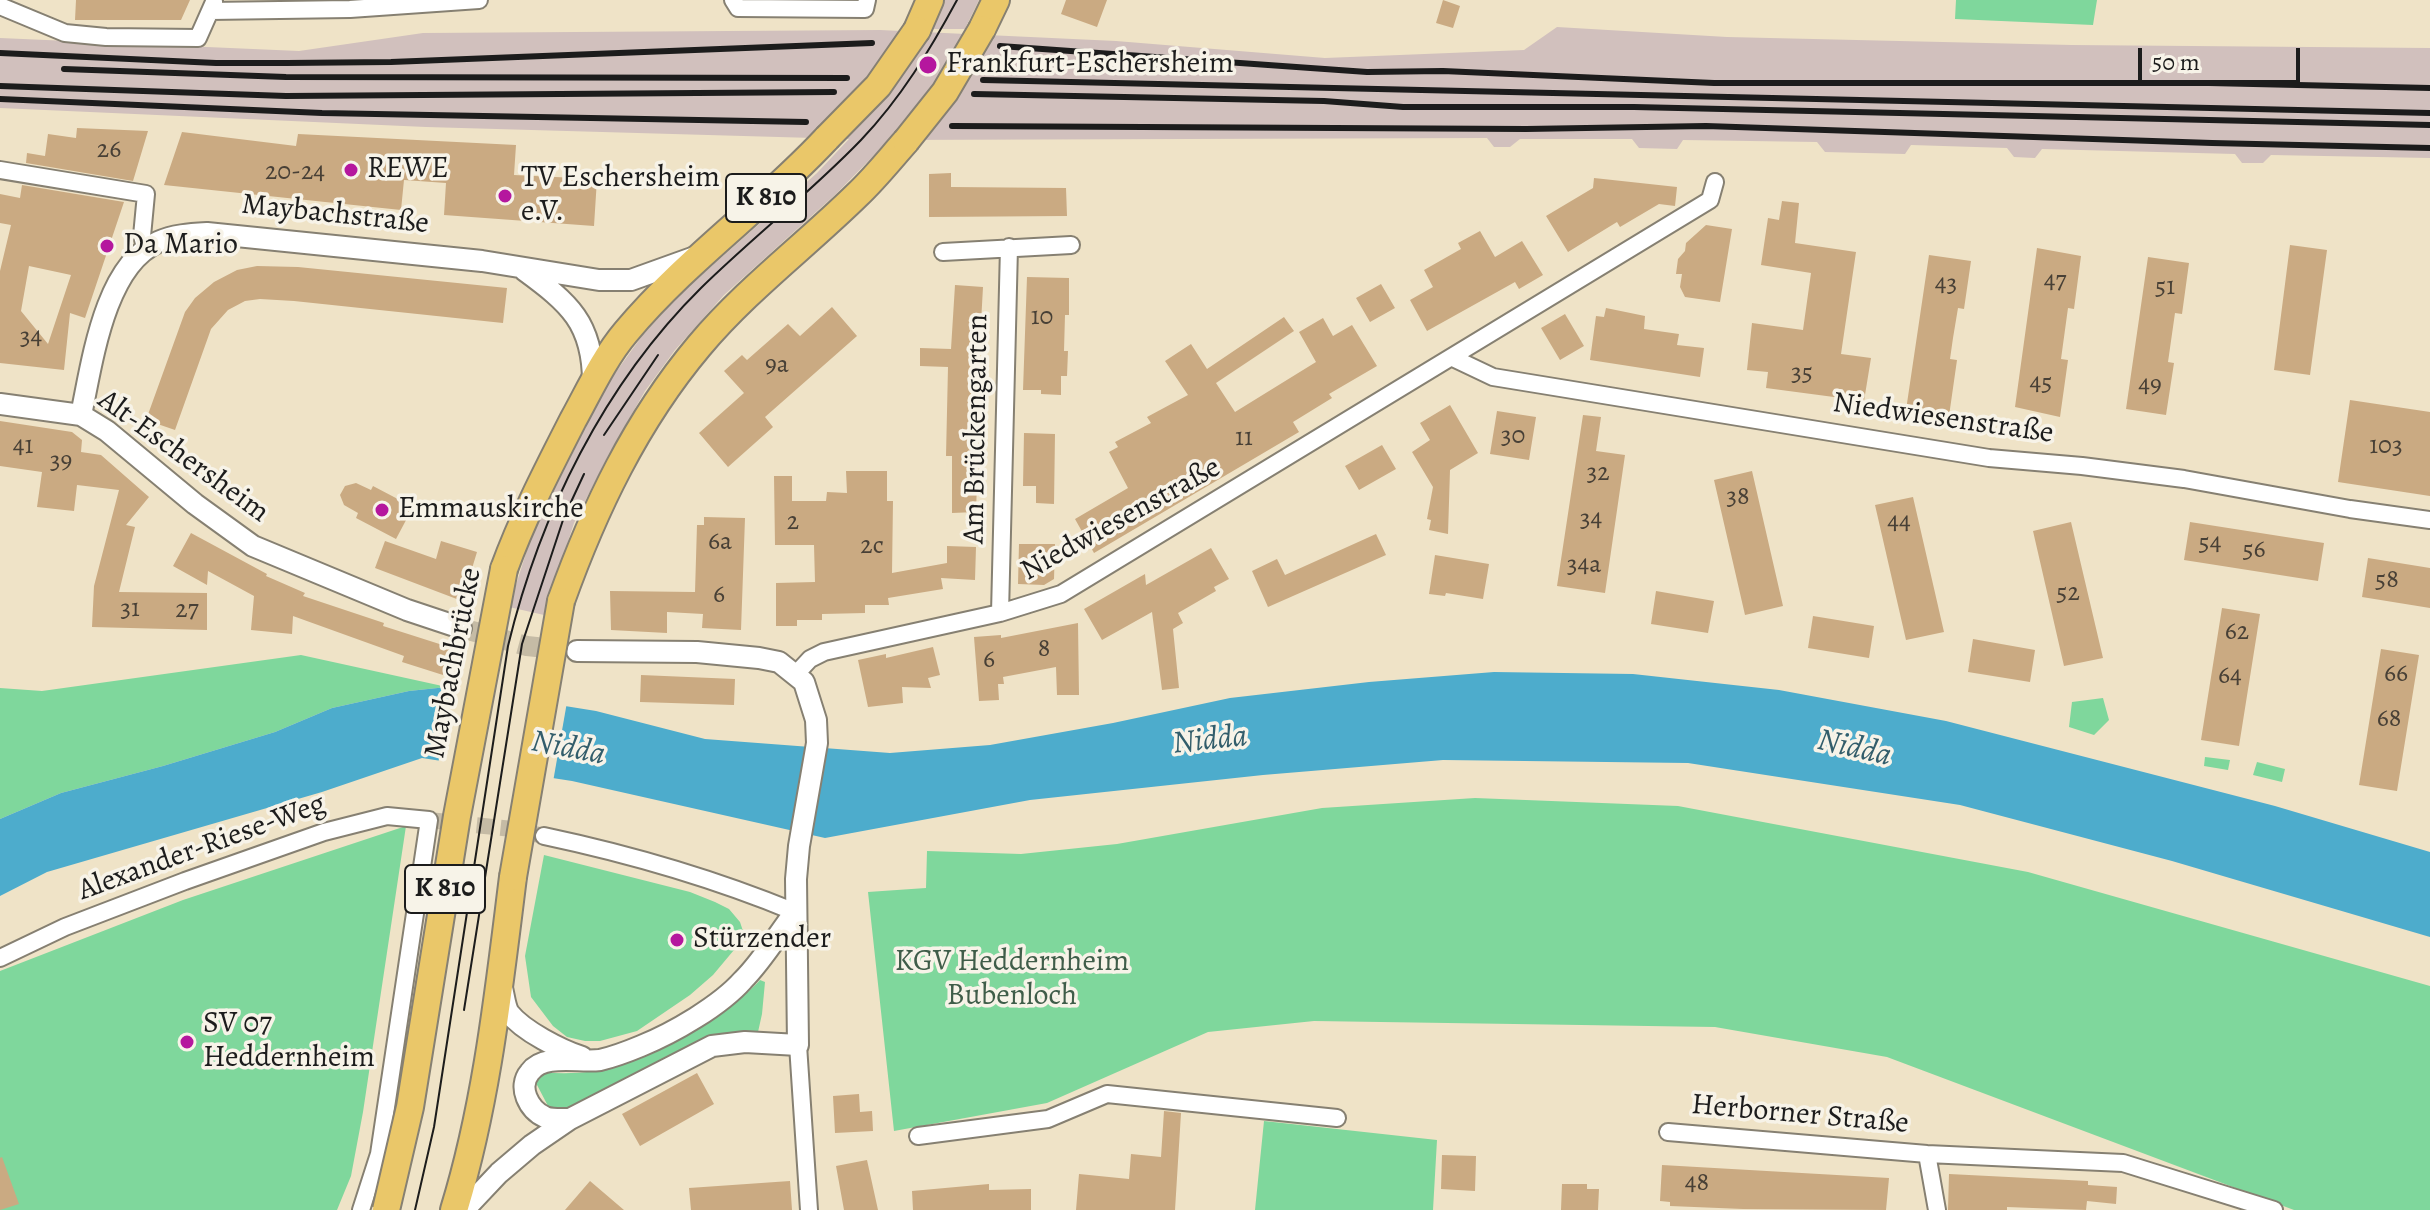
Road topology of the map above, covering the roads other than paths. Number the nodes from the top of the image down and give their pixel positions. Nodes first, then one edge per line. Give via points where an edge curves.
1 (479, 0) edge
2 (733, 0) edge
3 (867, 0) edge
4 (930, 0) edge
5 (996, 0) edge
6 (212, 5) edge
7 (0, 6) edge
8 (0, 170) edge
9 (1715, 182) dead end
10 (1071, 245) dead end
11 (1009, 247) junction
12 (146, 250) junction
13 (943, 252) dead end
14 (702, 254) junction
15 (521, 268) junction
16 (1453, 358) junction
17 (593, 382) junction
18 (0, 404) edge
19 (81, 415) junction
20 (2430, 520) edge
21 (1000, 613) junction
22 (461, 628) tunnel mouth
23 (577, 651) tunnel mouth
24 (796, 674) junction
25 (544, 836) tunnel mouth
26 (795, 912) junction
27 (0, 958) edge
28 (500, 979) junction
29 (798, 1045) junction
30 (589, 1060) junction
31 (1337, 1118) dead end
32 (570, 1119) junction
33 (1668, 1132) dead end
34 (918, 1136) dead end
35 (1927, 1154) junction
36 (361, 1210) edge
37 (386, 1210) edge
38 (454, 1210) edge
39 (464, 1210) edge
40 (809, 1210) edge
41 (1937, 1210) edge
42 (2274, 1210) edge

1 - 6 street via 350,9
2 - 3 street via 738,8 865,9
4 - 14 main road, Maybachbrücke / K 810, bridge via 917,30 878,86 795,172
5 - 28 main road, K 810, bridge via 945,92 906,141 700,345 625,454 594,515 561,601
6 - 7 street via 198,38 65,33
8 - 12 street via 146,194
9 - 16 street, Niedwiesenstraße via 1710,200
10 - 11 street
11 - 13 street
11 - 21 street, Am Brückengarten
12 - 15 street, Maybachstraße via 180,235 207,233
12 - 19 street, Maybachstraße via 113,294
14 - 15 street, Maybachstraße via 631,280
14 - 17 main road, Maybachbrücke / K 810 via 623,335
15 - 17 street, Maybachstraße via 574,313 589,339
16 - 20 street, Niedwiesenstraße via 1493,377 1989,458 2184,479
16 - 21 street, Niedwiesenstraße via 1061,594
17 - 37 main road, Maybachbrücke / K 810, bridge via 523,517 504,569 410,1107
18 - 19 street, Alt-Eschersheim
19 - 22 street, Alt-Eschersheim via 253,546
21 - 24 street, Niedwiesenstraße via 824,652
23 - 24 street via 726,655 779,662
24 - 26 street via 811,701 817,743 799,846
25 - 26 street via 603,848
26 - 29 street
26 - 30 street via 728,994 641,1046
27 - 36 street, Alexander-Riese-Weg via 65,927 255,854 387,816 429,820 379,1154
28 - 30 street via 508,1012 540,1037
28 - 38 main road, K 810 via 466,1171
29 - 32 street via 712,1046
29 - 40 street
30 - 32 street via 541,1063 524,1084 538,1112 555,1120
31 - 34 street via 1107,1094 1048,1119
32 - 39 street via 521,1154
33 - 35 street, Herborner Straße
35 - 41 street, Herborner Straße
35 - 42 street, Herborner Straße via 2123,1163

